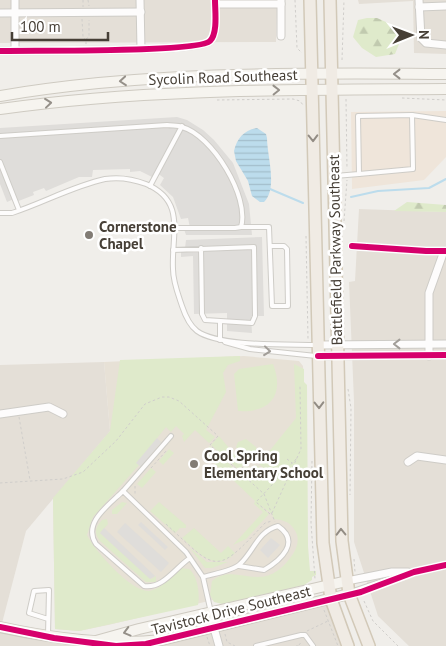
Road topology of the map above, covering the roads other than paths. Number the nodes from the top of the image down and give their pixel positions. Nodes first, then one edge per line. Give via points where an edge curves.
1 (15, 0) edge
2 (140, 0) edge
3 (310, 0) edge
4 (330, 0) edge
5 (215, 2) edge
6 (281, 2) edge
7 (420, 3) edge
8 (446, 6) edge
9 (141, 12) junction
10 (0, 13) edge
11 (15, 13) junction
12 (281, 36) dead end
13 (446, 45) edge
14 (141, 49) junction
15 (15, 50) junction
16 (0, 51) edge
17 (312, 74) junction
18 (331, 74) junction
19 (446, 74) edge
20 (312, 89) junction
21 (332, 89) junction
22 (446, 90) edge
23 (0, 96) edge
24 (0, 109) edge
25 (412, 115) junction
26 (446, 120) edge
27 (182, 126) junction
28 (0, 136) edge
29 (0, 162) edge
30 (359, 174) junction
31 (334, 176) junction
32 (150, 186) junction
33 (19, 210) junction
34 (0, 213) edge
35 (240, 227) junction
36 (176, 228) junction
37 (271, 246) junction
38 (352, 246) dead end
39 (201, 248) junction
40 (173, 250) junction
41 (445, 251) edge
42 (220, 322) junction
43 (220, 340) junction
44 (428, 344) junction
45 (446, 344) edge
46 (318, 350) junction
47 (337, 351) junction
48 (446, 355) edge
49 (429, 356) junction
50 (0, 414) edge
51 (63, 414) dead end
52 (171, 436) dead end
53 (446, 460) edge
54 (408, 462) dead end
55 (123, 491) junction
56 (190, 558) junction
57 (446, 564) edge
58 (239, 566) junction
59 (414, 572) junction
60 (203, 577) junction
61 (351, 577) junction
62 (328, 584) junction
63 (349, 594) junction
64 (331, 599) junction
65 (210, 612) junction
66 (48, 619) junction
67 (0, 627) edge
68 (214, 628) junction
69 (48, 637) junction
70 (95, 644) edge
71 (219, 646) edge
72 (256, 646) edge
73 (313, 646) edge
74 (348, 646) edge
75 (369, 646) edge

1 - 11 street
2 - 9 street
3 - 17 main road, Battlefield Parkway Southeast
4 - 18 main road, Battlefield Parkway Southeast
5 - 6 street
5 - 14 street via 213,37 205,45
6 - 12 street
7 - 8 street
7 - 13 street via 421,38 426,43
9 - 11 street
9 - 14 street
10 - 11 street
11 - 15 street
14 - 15 street
15 - 16 street
17 - 18 main road, Sycolin Road Southeast
17 - 20 main road, Battlefield Parkway Southeast
17 -> 23 main road, Sycolin Road Southeast via 139,80
19 -> 18 main road, Sycolin Road Southeast
18 - 21 main road, Battlefield Parkway Southeast
20 - 21 main road, Sycolin Road Southeast
24 -> 20 main road, Sycolin Road Southeast via 192,92
20 -> 46 main road, Battlefield Parkway Southeast
21 - 22 main road, Sycolin Road Southeast
21 - 31 main road, Battlefield Parkway Southeast
25 - 26 lane
25 - 30 lane via 413,169
25 - 30 lane via 358,116
27 - 28 lane
27 - 32 lane
27 - 35 lane via 208,144 220,158 239,195 243,220
29 - 33 lane
30 - 31 lane
31 - 47 main road, Battlefield Parkway Southeast
32 - 33 lane via 126,179 106,179
32 - 36 lane via 168,200
33 - 34 lane
35 - 36 lane
35 - 37 lane via 269,227
36 - 40 lane
37 - 37 lane via 272,306 288,306 288,249
38 - 41 street
39 - 40 lane
39 - 42 lane via 202,314 205,320
39 - 42 lane via 254,247 255,321
40 - 43 lane via 175,283 187,320 196,331
41 - 44 street via 429,293
42 - 43 lane
43 - 46 lane
43 -> 46 lane via 245,348
44 - 45 street
44 -> 47 street
44 - 49 street
46 - 47 street
46 - 47 street
46 -> 62 main road, Battlefield Parkway Southeast via 323,543
47 - 49 street
61 -> 47 main road, Battlefield Parkway Southeast via 342,541
48 - 49 street
50 - 51 street via 49,407
52 - 55 lane
53 - 54 street via 417,456
55 - 56 lane
55 - 56 lane via 94,520 91,533 96,544 144,586 161,584
56 - 60 lane
57 - 59 street
58 - 58 lane via 270,528 278,526 289,538 286,551 273,565 264,570
58 - 60 lane
59 - 61 street
59 - 63 street
60 - 65 lane
61 - 62 main road, Tavistock Drive Southeast
61 - 63 main road, Battlefield Parkway Southeast
62 - 64 main road, Battlefield Parkway Southeast
62 - 65 main road, Tavistock Drive Southeast
63 - 64 main road, Tavistock Drive Southeast
63 - 75 main road, Battlefield Parkway Southeast
64 - 68 main road, Tavistock Drive Southeast
64 - 74 main road, Battlefield Parkway Southeast
65 - 68 lane
65 -> 70 main road, Tavistock Drive Southeast
66 - 66 lane via 48,590 34,591 29,613
66 - 69 lane
67 - 69 main road, Tavistock Drive Southeast
68 - 70 main road, Tavistock Drive Southeast via 132,646
68 - 71 street
69 - 70 main road, Tavistock Drive Southeast
72 - 73 lane via 305,635

